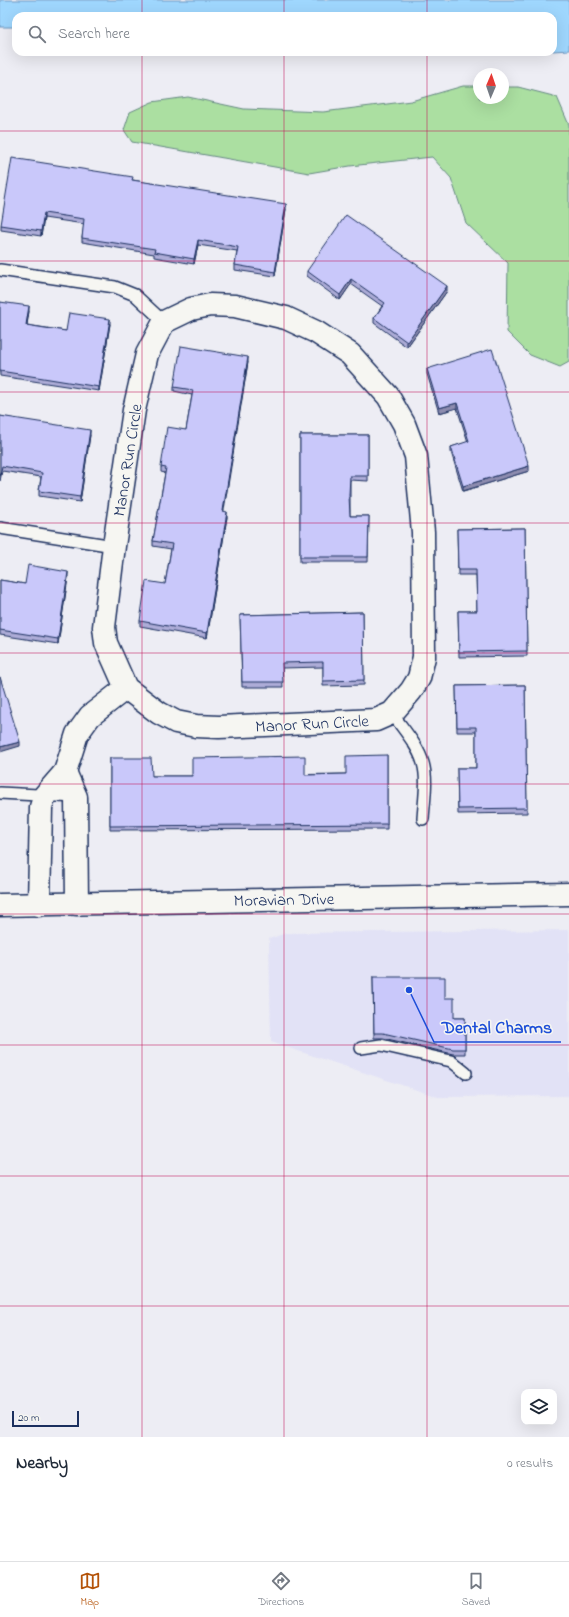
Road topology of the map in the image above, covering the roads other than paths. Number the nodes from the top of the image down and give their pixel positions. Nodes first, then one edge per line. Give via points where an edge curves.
1 (0, 270) edge
2 (164, 322) junction
3 (0, 528) edge
4 (114, 546) junction
5 (126, 688) junction
6 (392, 714) junction
7 (65, 772) junction
8 (0, 793) edge
9 (45, 795) junction
10 (76, 797) junction
11 (423, 819) dead end
12 (569, 894) edge
13 (77, 904) junction
14 (0, 905) edge
15 (39, 905) junction
16 (361, 1048) dead end
17 (466, 1073) dead end

1 - 2 lane via 115,287 135,295
2 - 4 street, Manor Run Circle via 147,354 141,376
2 - 6 street, Manor Run Circle via 191,309 210,305 235,306 286,318 316,332 350,354 388,396 404,424 416,456 423,548 424,657 411,691
3 - 4 lane
4 - 5 street, Manor Run Circle via 104,627 106,643
5 - 6 street, Manor Run Circle via 159,713 176,722 196,726 358,722 376,720
5 - 7 street via 90,716 77,734
6 - 11 lane via 423,762
7 - 9 street
7 - 10 street
8 - 9 lane
9 - 10 lane
9 - 15 street via 40,821
10 - 13 street
12 - 13 street, Moravian Drive
13 - 15 street, Moravian Drive
14 - 15 street, Moravian Drive
16 - 17 lane via 381,1046 451,1061

